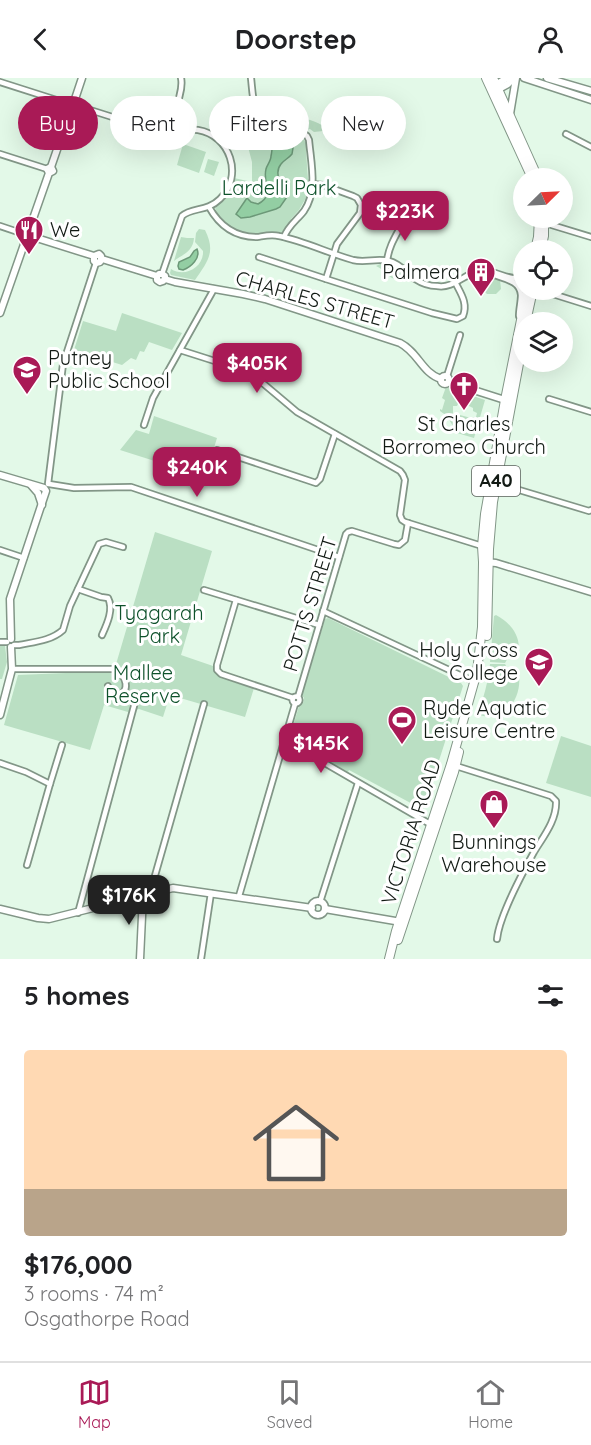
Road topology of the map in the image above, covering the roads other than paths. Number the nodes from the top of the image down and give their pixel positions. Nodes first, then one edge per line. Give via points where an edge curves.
1 (81, 78) edge
2 (181, 78) edge
3 (251, 78) edge
4 (486, 78) edge
5 (507, 78) edge
6 (515, 78) edge
7 (525, 78) edge
8 (547, 78) edge
9 (0, 82) edge
10 (494, 86) edge
11 (575, 86) junction
12 (591, 91) edge
13 (572, 94) junction
14 (44, 96) edge
15 (75, 96) edge
16 (180, 96) edge
17 (254, 96) edge
18 (591, 100) edge
19 (510, 114) junction
20 (197, 130) edge
21 (567, 134) dead end
22 (309, 139) edge
23 (591, 147) edge
24 (56, 150) edge
25 (0, 154) edge
26 (528, 168) edge
27 (534, 168) edge
28 (49, 169) junction
29 (312, 184) junction
30 (209, 207) junction
31 (405, 219) dead end
32 (0, 226) edge
33 (567, 228) edge
34 (27, 235) junction
35 (284, 237) junction
36 (591, 237) edge
37 (334, 253) junction
38 (259, 257) dead end
39 (97, 259) junction
40 (387, 261) junction
41 (483, 271) junction
42 (161, 276) junction
43 (513, 278) edge
44 (326, 279) junction
45 (455, 282) junction
46 (214, 289) junction
47 (2, 298) edge
48 (572, 300) edge
49 (591, 306) edge
50 (520, 312) edge
51 (0, 313) edge
52 (460, 335) dead end
53 (180, 350) junction
54 (514, 372) edge
55 (515, 372) edge
56 (446, 379) junction
57 (549, 399) dead end
58 (508, 401) junction
59 (591, 412) edge
60 (144, 425) dead end
61 (335, 434) junction
62 (217, 450) dead end
63 (0, 475) edge
64 (496, 483) junction
65 (31, 485) junction
66 (47, 487) junction
67 (42, 506) junction
68 (591, 510) edge
69 (408, 523) junction
70 (482, 546) junction
71 (123, 547) dead end
72 (0, 549) edge
73 (339, 557) junction
74 (24, 558) junction
75 (486, 562) junction
76 (78, 589) junction
77 (204, 590) dead end
78 (591, 592) edge
79 (236, 600) junction
80 (323, 611) junction
81 (319, 626) junction
82 (102, 635) dead end
83 (9, 643) edge
84 (12, 669) junction
85 (475, 682) junction
86 (108, 686) dead end
87 (295, 700) junction
88 (204, 704) dead end
89 (134, 706) dead end
90 (0, 715) edge
91 (285, 740) junction
92 (62, 745) dead end
93 (0, 763) edge
94 (453, 765) junction
95 (358, 783) junction
96 (50, 784) junction
97 (430, 824) junction
98 (27, 865) dead end
99 (211, 893) junction
100 (146, 894) junction
101 (239, 896) junction
102 (320, 902) junction
103 (312, 908) junction
104 (0, 909) edge
105 (325, 909) junction
106 (78, 912) junction
107 (402, 923) junction
108 (497, 939) dead end
109 (140, 959) edge
110 (201, 959) edge
111 (391, 959) edge

1 - 15 street
2 - 16 street
3 - 17 street
4 - 10 highway
5 - 10 street
6 - 10 street via 508,84
6 - 19 street
7 - 13 street
8 - 11 street
9 - 14 street
10 - 19 highway
10 - 26 highway
11 - 12 street
11 - 13 street
13 - 18 street
19 - 27 highway
20 - 30 street via 222,142 230,156 230,183 222,197
21 - 23 street
22 - 29 street
24 - 28 street
25 - 28 street
28 - 34 street
29 - 35 street via 308,204
29 - 37 street via 353,196 360,203 360,213
30 - 35 street via 226,228 235,232
30 - 42 street via 182,216
31 - 40 street via 388,251
32 - 34 street, CHARLES STREET
33 - 36 street
34 - 39 street, CHARLES STREET
34 - 47 street
35 - 37 street
37 - 40 street via 357,261
37 - 44 street
38 - 44 street
39 - 42 street, CHARLES STREET
39 - 66 street via 63,364
40 - 45 street via 429,284 444,286
41 - 43 street
41 - 45 street
41 - 50 street via 518,286
42 - 46 street, CHARLES STREET
44 - 45 street via 457,319 463,316 465,306
46 - 53 street
46 - 56 street, CHARLES STREET via 265,299 400,343 413,352 429,373
47 - 51 street
48 - 49 street
52 - 56 street
53 - 60 street via 153,398
53 - 61 street via 252,374 292,409
54 - 58 highway, VICTORIA ROAD / A40
55 - 58 highway, VICTORIA ROAD / A40
56 - 58 street, CHARLES STREET
57 - 59 street
58 - 64 highway, VICTORIA ROAD / A40
58 - 70 highway, VICTORIA ROAD / A40
61 - 62 street via 316,483
61 - 69 street via 402,473 405,483 400,515
63 - 65 street
64 - 68 street
64 - 75 highway, VICTORIA ROAD / A40
65 - 66 street
65 - 67 street
66 - 67 street
66 - 73 street via 130,487
67 - 74 street
69 - 70 street
69 - 73 street, POTTS STREET via 405,540 399,545 348,532
70 - 75 highway, VICTORIA ROAD / A40
71 - 76 street via 99,544
72 - 74 street
73 - 80 street, POTTS STREET
74 - 83 street via 10,599
75 - 78 street
75 - 85 highway, VICTORIA ROAD / A40
75 - 94 highway, VICTORIA ROAD / A40 via 488,621 482,676
76 - 82 street via 110,600
76 - 83 street via 61,633 19,645
77 - 79 street
79 - 81 street
79 - 87 street via 217,670
80 - 81 street, POTTS STREET
80 - 85 street
81 - 87 street, POTTS STREET
83 - 84 street
84 - 86 street via 114,669 123,675 126,688 122,695 116,697
84 - 90 street
85 - 94 highway, VICTORIA ROAD / A40
87 - 91 street, POTTS STREET
88 - 100 street
89 - 106 street
91 - 95 street
91 - 101 street, POTTS STREET
92 - 96 street
93 - 96 street
94 - 97 highway, VICTORIA ROAD / A40
94 - 107 highway, VICTORIA ROAD / A40
94 - 108 street via 551,796 556,801 550,825 506,909
95 - 97 street
95 - 102 street
96 - 98 street
97 - 107 highway, VICTORIA ROAD / A40
99 - 100 street via 173,888
99 - 101 street
99 - 110 street
100 - 106 street
100 - 109 street
101 - 103 street
102 - 103 street
102 - 105 street
103 - 105 street via 319,915
104 - 106 street via 43,919
105 - 107 street
107 - 111 highway, VICTORIA ROAD / A40

